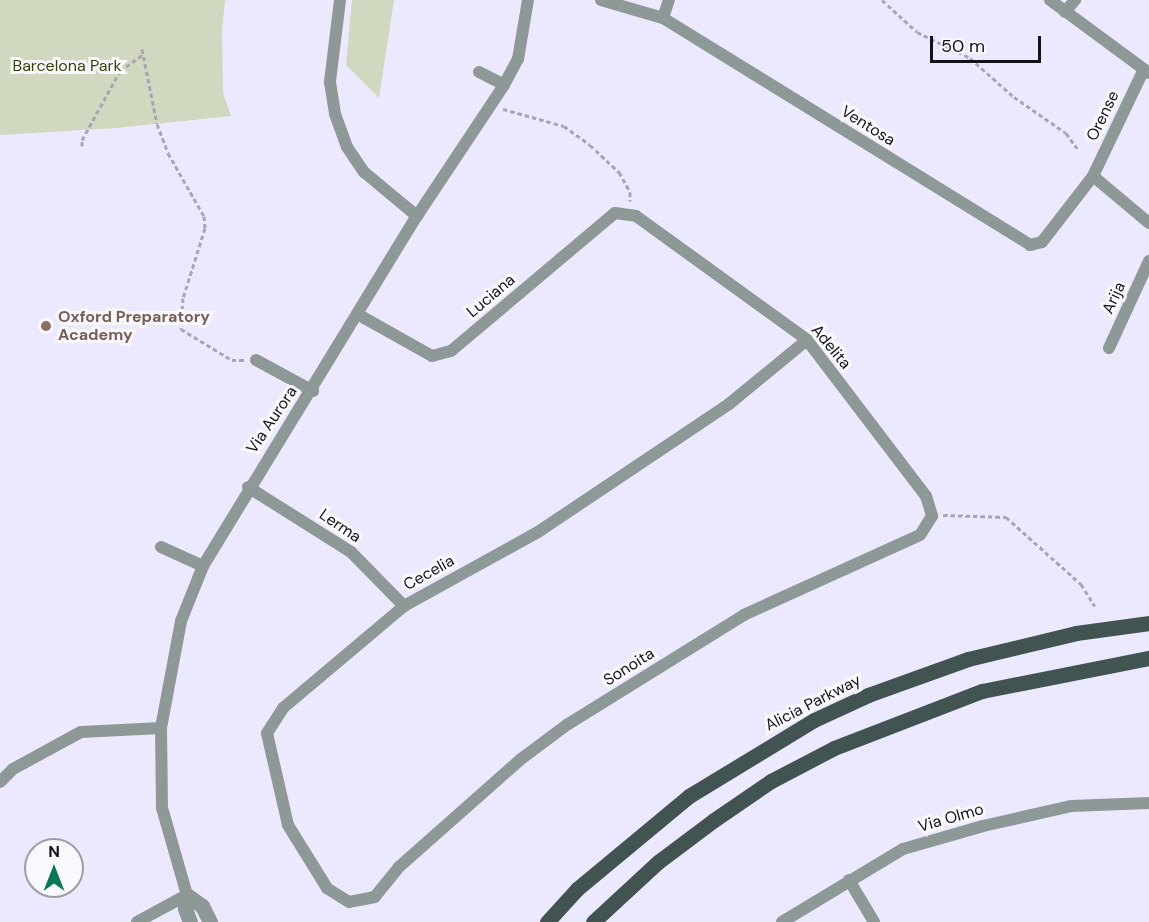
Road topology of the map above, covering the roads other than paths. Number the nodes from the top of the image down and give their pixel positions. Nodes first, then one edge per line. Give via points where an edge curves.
1 (340, 0) edge
2 (528, 0) edge
3 (601, 0) edge
4 (669, 0) edge
5 (1050, 0) edge
6 (1075, 0) edge
7 (1065, 12) junction
8 (663, 18) junction
9 (479, 72) dead end
10 (1146, 72) edge
11 (504, 85) junction
12 (1093, 176) junction
13 (417, 216) junction
14 (636, 216) joint
15 (1149, 223) edge
16 (1149, 261) edge
17 (359, 315) junction
18 (807, 340) junction
19 (1109, 348) dead end
20 (256, 360) road end
21 (313, 391) junction
22 (248, 487) junction
23 (932, 516) joint
24 (161, 547) dead end
25 (203, 566) junction
26 (404, 606) junction
27 (1149, 623) edge
28 (1149, 658) edge
29 (161, 728) junction
30 (0, 782) edge
31 (1149, 803) edge
32 (849, 880) junction
33 (187, 895) junction
34 (375, 897) joint
35 (137, 922) edge
36 (190, 922) edge
37 (210, 922) edge
38 (547, 922) edge
39 (593, 922) edge
40 (782, 922) edge
41 (874, 922) edge

1 - 13 street via 330,82 334,114 347,147 364,172
2 - 11 street, Via Aurora via 518,59
3 - 8 street, Ventosa
4 - 8 street
5 - 7 street
6 - 7 street
7 - 10 street
8 - 12 street, Ventosa via 1030,245 1042,242
9 - 11 street
10 - 12 street, Orense
11 - 13 street, Via Aurora
12 - 15 street
13 - 17 street, Via Aurora
14 - 17 street, Luciana via 615,213 451,351 432,356
14 - 18 street, Adelita
16 - 19 street, Arija
17 - 21 street, Via Aurora
18 - 23 street, Adelita via 926,496
18 - 26 street, Cecelia via 729,404 538,532
20 - 21 street
21 - 22 street, Via Aurora
22 - 25 street, Via Aurora
22 - 26 street, Lerma via 351,552
23 - 34 street, Sonoita via 920,535 744,615 568,724 521,759 399,867
24 - 25 street
25 - 29 street, Via Aurora via 181,621
26 - 34 street, Cecelia via 283,708 267,733 288,825 327,888 349,902
27 - 38 main road, Alicia Parkway via 1076,633 968,659 868,695 814,720 689,796 577,889
28 - 39 main road via 982,691 834,748 771,781 714,820 658,862
29 - 30 street via 81,732 13,769
29 - 33 street, Via Aurora via 162,808
31 - 32 street, Via Olmo via 1071,806 983,826 903,849
32 - 40 street, Via Olmo
32 - 41 street
33 - 35 street
33 - 36 street, Via Aurora via 185,908
33 - 37 street, Via Aurora via 202,906

